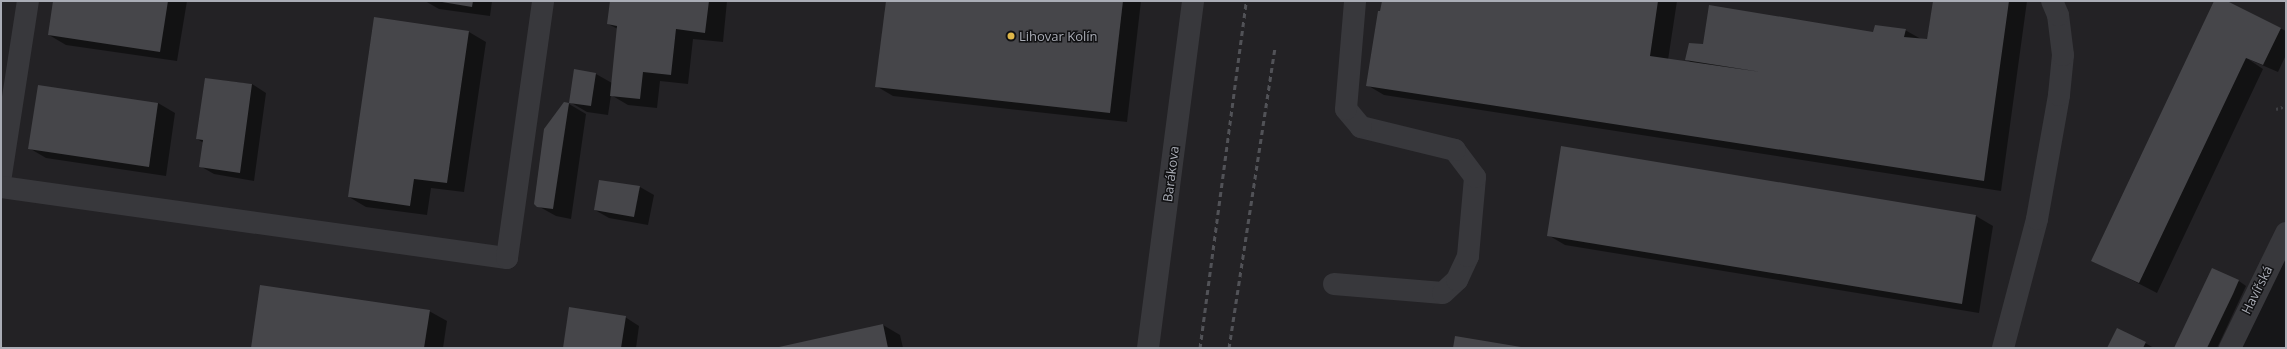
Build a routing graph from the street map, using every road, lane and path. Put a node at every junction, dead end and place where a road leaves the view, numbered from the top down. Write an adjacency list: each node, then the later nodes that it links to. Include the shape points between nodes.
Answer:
1 (28, 1): 8 (street)
2 (543, 1): 9 (street, via 507,258)
3 (1193, 1): 12 (street, Barákova)
4 (1355, 1): 11 (street, via 1346,109 1361,127 1455,150 1476,177 1468,256 1457,280 1443,293)
5 (2052, 1): 13 (street, via 2058,15 2063,55 2059,95 2037,219)
6 (2286, 106): 7 (path)
7 (2276, 109)
8 (1, 175)
9 (1, 187)
10 (2286, 233): 14 (street, Havířská)
11 (1334, 284)
12 (1148, 348)
13 (2003, 348)
14 (2230, 348)

